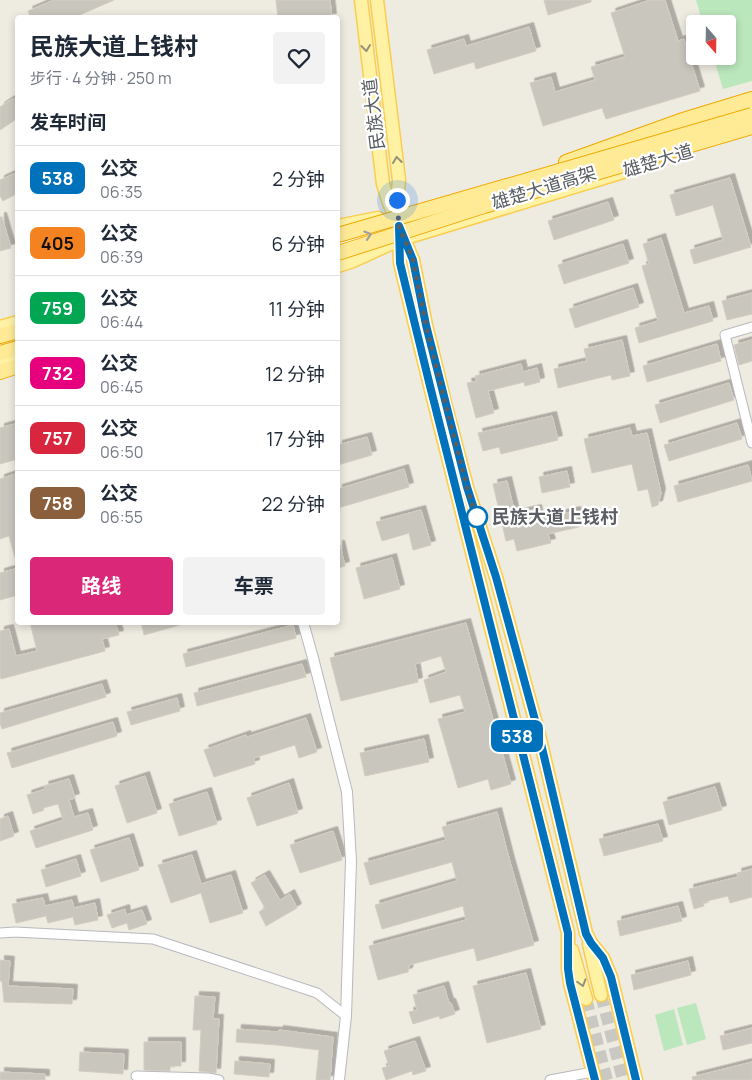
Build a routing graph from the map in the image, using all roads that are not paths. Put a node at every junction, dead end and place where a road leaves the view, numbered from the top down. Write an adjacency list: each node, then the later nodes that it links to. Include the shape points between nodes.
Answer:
1 (361, 0): 11 (main road, 民族大道, one-way to 11, via 383,184)
2 (377, 0): 11 (main road, 民族大道, one-way to 2, via 397,200 399,180)
3 (752, 98): 9 (highway)
4 (752, 108): 9 (main road, 雄楚大道)
5 (752, 115): 13 (highway, 雄楚大道高架, bridge)
6 (752, 127): 16 (highway, 雄楚大道高架, bridge)
7 (752, 133): 14 (main road, 雄楚大道)
8 (680, 142): 10 (lane)
9 (566, 162): 11 (main road, 雄楚大道)
10 (455, 209)
11 (400, 219): 12 (main road, 雄楚大道); 14 (main road, 民族大道); 15 (lane, one-way to 11)
12 (340, 226)
13 (340, 234)
14 (402, 239): 17 (main road, 雄楚大道); 32 (main road, 民族大道, via 400,263); 33 (main road, 民族大道, via 413,260 467,487 496,577 538,731)
15 (340, 244)
16 (340, 251)
17 (340, 265)
18 (15, 323): 19 (main road)
19 (0, 327)
20 (752, 327): 29 (street, via 725,336)
21 (15, 332): 22 (highway)
22 (0, 336)
23 (15, 349): 24 (highway)
24 (0, 353)
25 (15, 358): 26 (main road)
26 (0, 362)
27 (15, 367): 28 (highway)
28 (0, 372)
29 (752, 443)
30 (304, 625): 36 (street, via 347,792 351,862)
31 (0, 933): 36 (street, via 153,939 317,993)
32 (568, 933): 35 (main road, one-way to 35); 38 (main road, 民族大道, via 570,983)
33 (586, 934): 34 (main road); 42 (main road, 民族大道, via 603,958 611,977)
34 (601, 995)
35 (586, 999)
36 (346, 1016): 40 (street)
37 (136, 1076): 39 (street)
38 (594, 1076): 41 (street)
39 (219, 1080)
40 (339, 1080)
41 (550, 1080)
42 (636, 1080)

